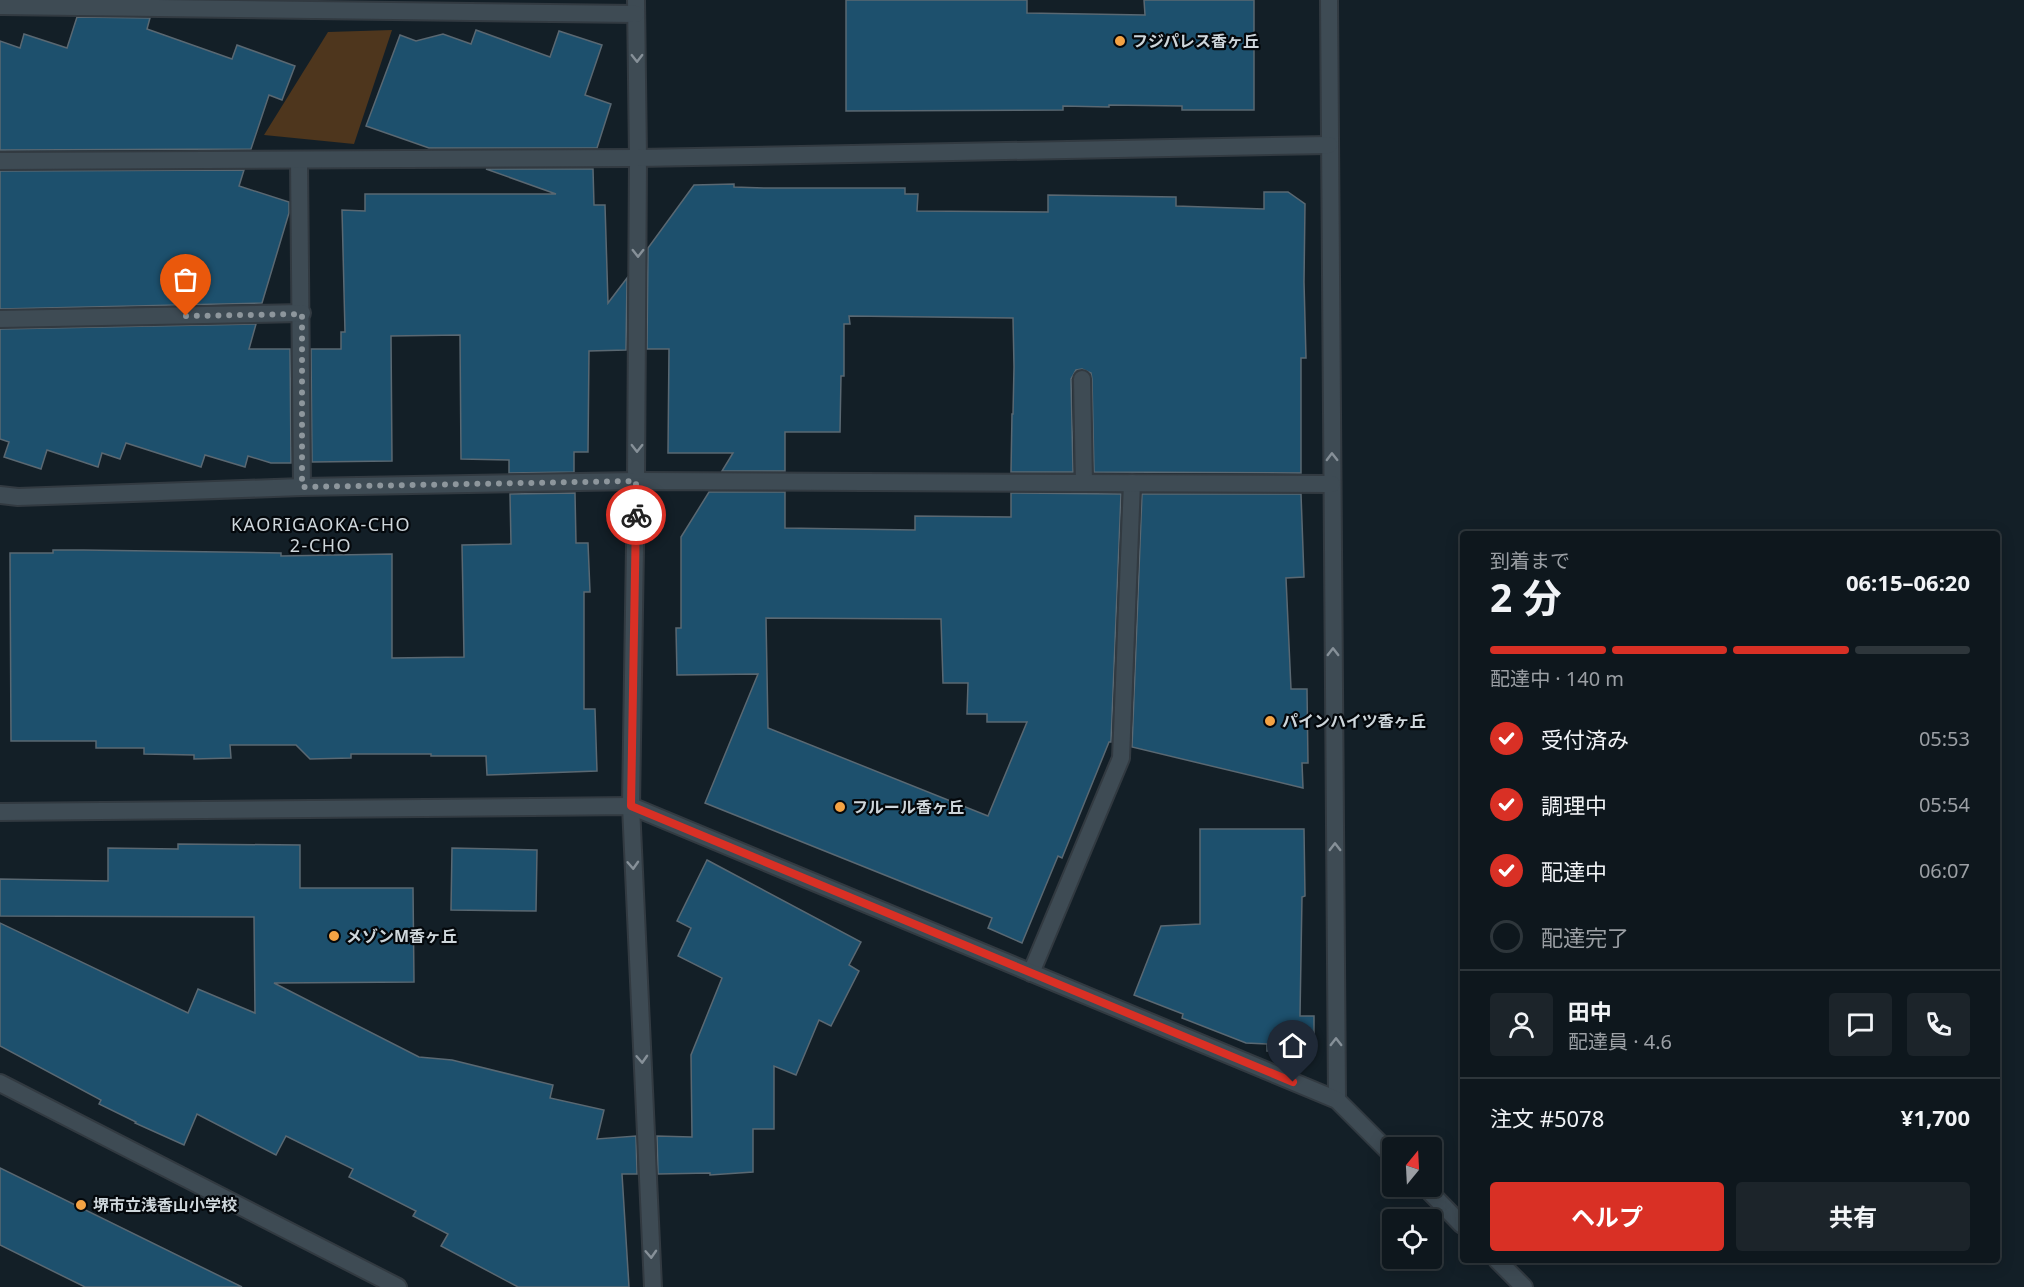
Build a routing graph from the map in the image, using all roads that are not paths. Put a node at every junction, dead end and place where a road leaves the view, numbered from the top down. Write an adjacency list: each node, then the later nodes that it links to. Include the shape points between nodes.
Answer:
1 (1329, 0): 4 (street)
2 (0, 6): 3 (street)
3 (636, 7): 5 (street, one-way to 5)
4 (1329, 145): 5 (street); 14 (street, one-way to 4)
5 (638, 158): 6 (street); 11 (street, one-way to 11)
6 (299, 160): 7 (street); 8 (street)
7 (0, 161)
8 (302, 314): 9 (street); 15 (street)
9 (0, 319)
10 (1082, 379): 12 (street)
11 (636, 481): 12 (street); 15 (street); 17 (street)
12 (1084, 483): 13 (street)
13 (1132, 483): 14 (street); 19 (street, via 1121,758)
14 (1332, 484): 21 (street, one-way to 14)
15 (302, 487): 16 (street)
16 (0, 495)
17 (631, 806): 18 (street); 19 (street); 27 (street, one-way to 27)
18 (0, 812)
19 (1031, 974): 21 (street)
20 (0, 1083): 26 (street)
21 (1337, 1100): 22 (street)
22 (1382, 1145)
23 (1435, 1197): 24 (street)
24 (1460, 1223)
25 (1500, 1263): 28 (street)
26 (398, 1287)
27 (653, 1287)
28 (1524, 1287)

